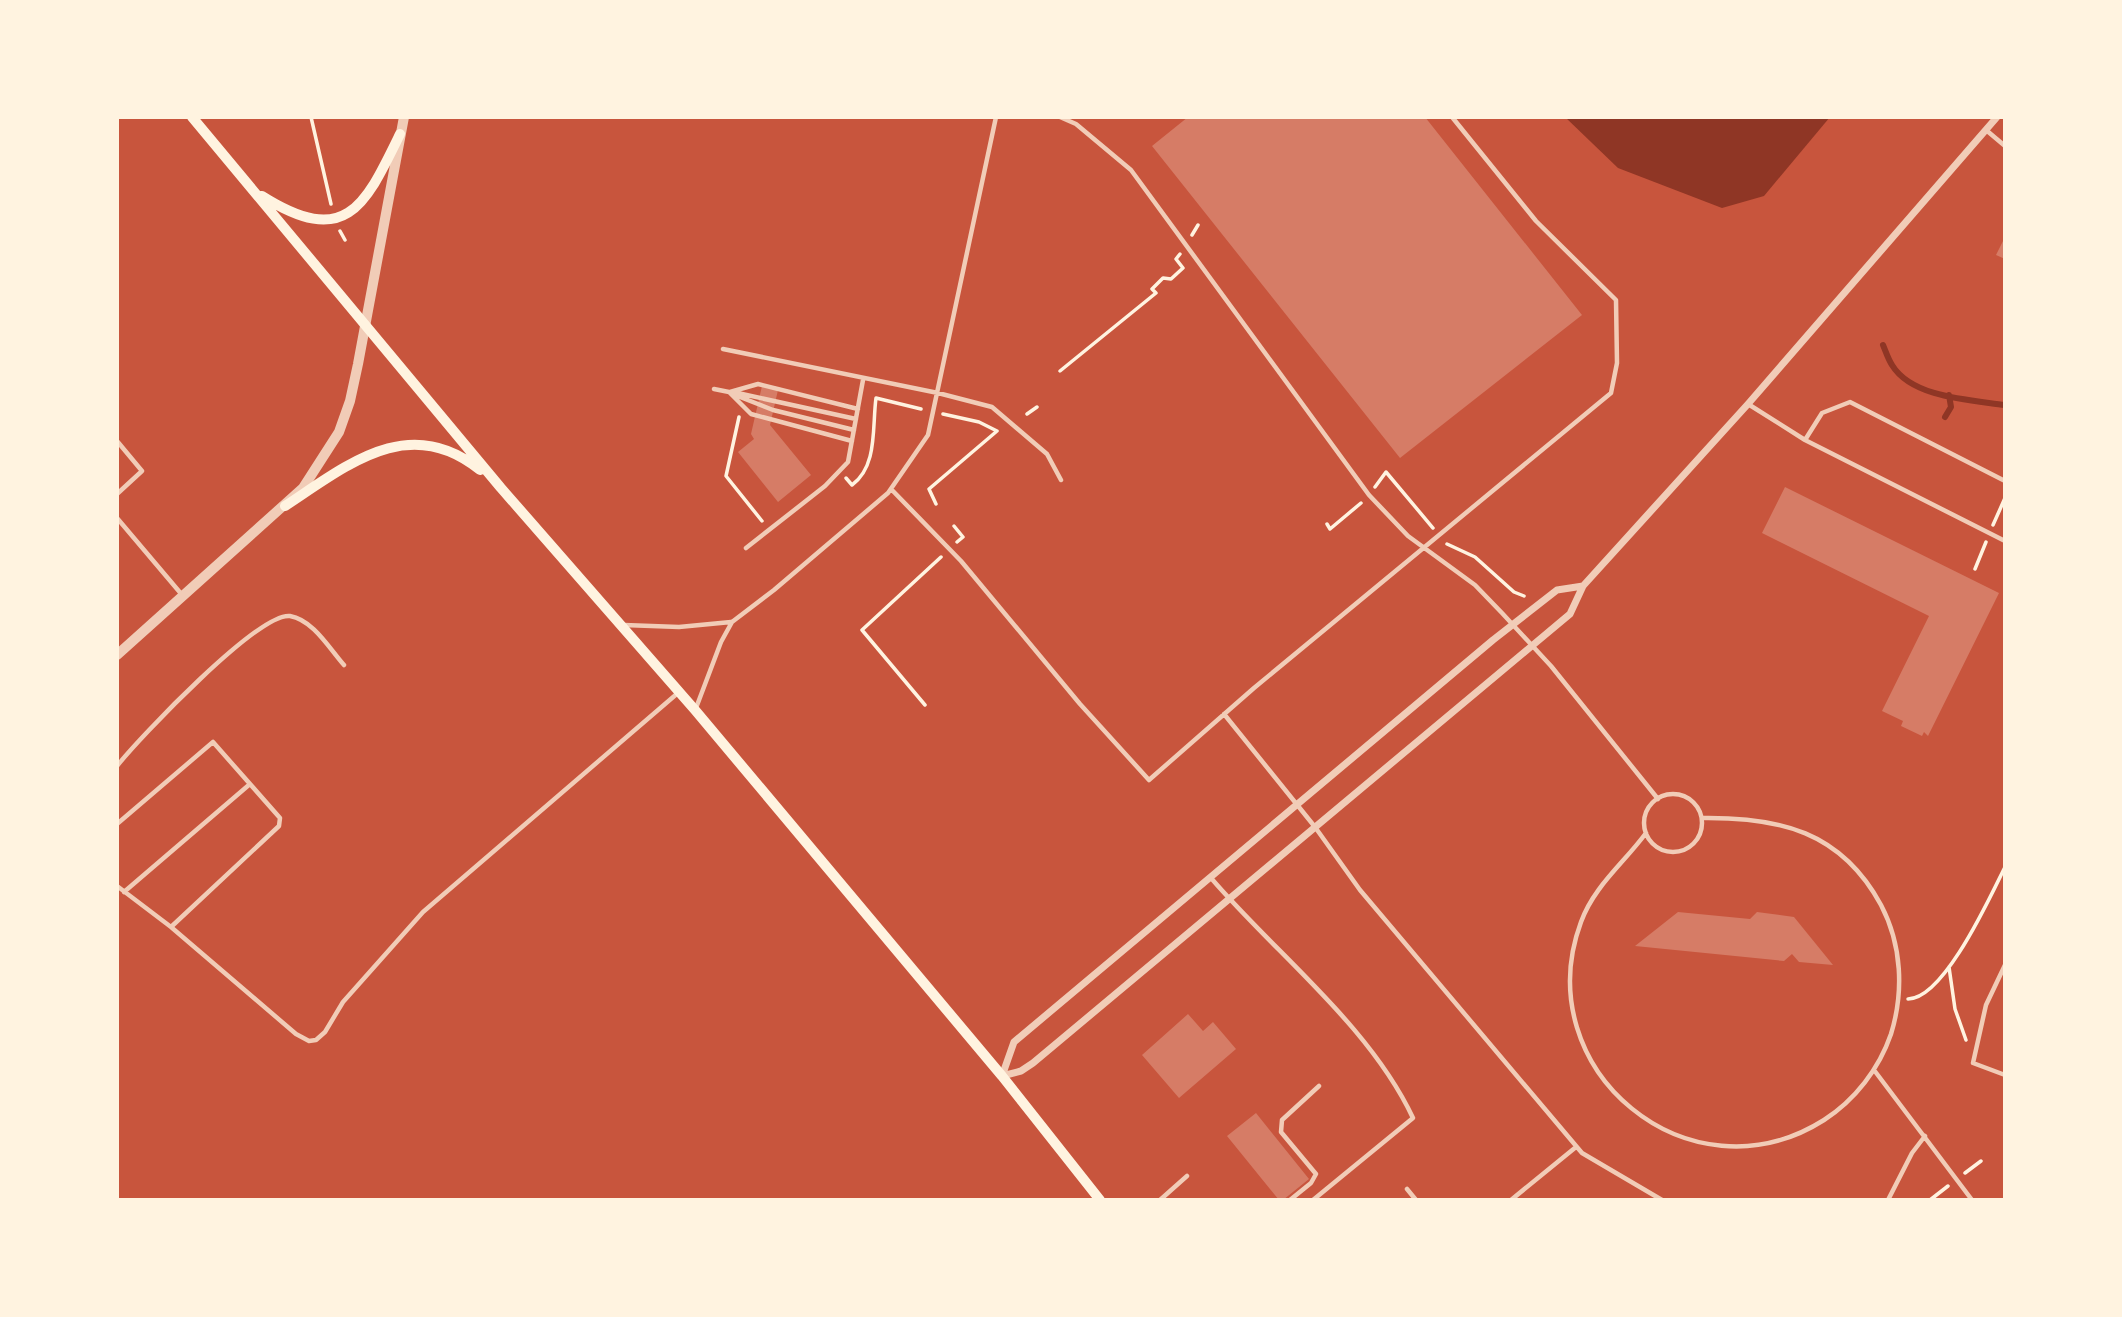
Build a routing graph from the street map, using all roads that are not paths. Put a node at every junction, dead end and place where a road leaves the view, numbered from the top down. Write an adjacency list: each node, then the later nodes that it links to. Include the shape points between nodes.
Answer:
1 (192, 117): 10 (main road)
2 (404, 117): 8 (street)
3 (996, 117): 16 (lane)
4 (1060, 117): 33 (lane, via 1076,124 1131,170 1368,495)
5 (1452, 117): 33 (lane, via 1536,221 1616,300 1617,363 1611,393)
6 (1997, 117): 7 (street)
7 (1986, 130): 9 (lane); 17 (street)
8 (400, 134): 10 (main road, via 360,206 336,218 314,220 283,210); 11 (street)
9 (2005, 146)
10 (254, 191): 11 (main road)
11 (365, 324): 26 (main road); 29 (street, via 339,432 323,461)
12 (723, 349): 13 (lane)
13 (863, 380): 16 (lane); 18 (lane)
14 (714, 389): 15 (lane)
15 (729, 392): 18 (lane, via 758,384); 19 (lane); 20 (lane, via 762,407); 23 (lane, via 751,414)
16 (938, 393): 24 (lane, via 992,407 1047,454); 27 (lane, via 928,435)
17 (1748, 404): 21 (lane); 34 (street)
18 (858, 409): 19 (lane)
19 (856, 419): 20 (lane)
20 (854, 430): 23 (lane)
21 (1805, 440): 25 (lane, via 1822,414 1850,402); 31 (lane)
22 (117, 441): 28 (lane, via 142,471)
23 (852, 441): 32 (lane, via 848,462)
24 (1061, 481)
25 (2005, 481)
26 (501, 488): 29 (main road, via 469,461 447,451 405,445 362,456); 37 (main road)
27 (891, 489): 36 (lane); 44 (lane, via 950,549 1149,780)
28 (117, 494)
29 (285, 506): 35 (street)
30 (117, 518): 35 (lane)
31 (2005, 541)
32 (746, 548)
33 (1424, 548): 38 (lane, via 1475,585); 44 (lane)
34 (1583, 586): 38 (street, via 1557,590); 39 (street, via 1570,614)
35 (183, 597): 40 (street)
36 (732, 622): 37 (lane, via 679,627); 43 (lane)
37 (622, 624): 42 (main road)
38 (1513, 626): 39 (lane); 48 (street)
39 (1533, 646): 47 (lane); 51 (street)
40 (117, 655)
41 (344, 665): 45 (lane, via 304,620 287,616 267,622 177,701)
42 (680, 692): 43 (main road); 57 (lane, via 423,912 343,1002 316,1040 296,1034)
43 (695, 710): 61 (main road)
44 (1224, 714): 48 (lane)
45 (117, 766)
46 (250, 784): 50 (lane, via 213,742); 55 (lane); 57 (lane, via 280,818 279,825)
47 (1658, 799): 49 (lane, via 1676,794 1685,797); 52 (lane, via 1646,813)
48 (1298, 805): 51 (lane); 53 (street)
49 (1702, 818): 52 (lane, via 1693,844 1676,852 1657,848); 59 (lane, via 1748,817 1803,832 1848,862 1881,906 1898,960 1898,998 1887,1045)
50 (117, 824)
51 (1315, 827): 56 (street); 64 (lane, via 1360,890)
52 (1646, 833): 59 (lane, via 1593,898 1573,949 1570,977 1578,1034 1590,1060 1625,1105 1648,1122 1696,1142 1756,1145 1811,1128 1835,1113)
53 (1211, 878): 56 (lane); 61 (street, via 1014,1042)
54 (117, 886): 55 (lane)
55 (124, 892): 57 (lane)
56 (1230, 900): 61 (street, via 1033,1063); 70 (lane, via 1398,1085 1413,1118)
57 (172, 927)
58 (2005, 965): 60 (lane, via 1986,1005 1973,1063)
59 (1874, 1070): 63 (lane)
60 (2005, 1075)
61 (1002, 1076): 67 (main road)
62 (1319, 1086): 69 (lane, via 1282,1120 1281,1132 1316,1174)
63 (1925, 1136): 74 (lane); 75 (lane)
64 (1576, 1147): 72 (lane); 73 (lane)
65 (1187, 1176): 68 (lane)
66 (1406, 1189): 71 (lane)
67 (1101, 1200)
68 (1160, 1200)
69 (1290, 1200)
70 (1313, 1200)
71 (1416, 1200)
72 (1511, 1200)
73 (1662, 1200)
74 (1888, 1200)
75 (1972, 1200)

